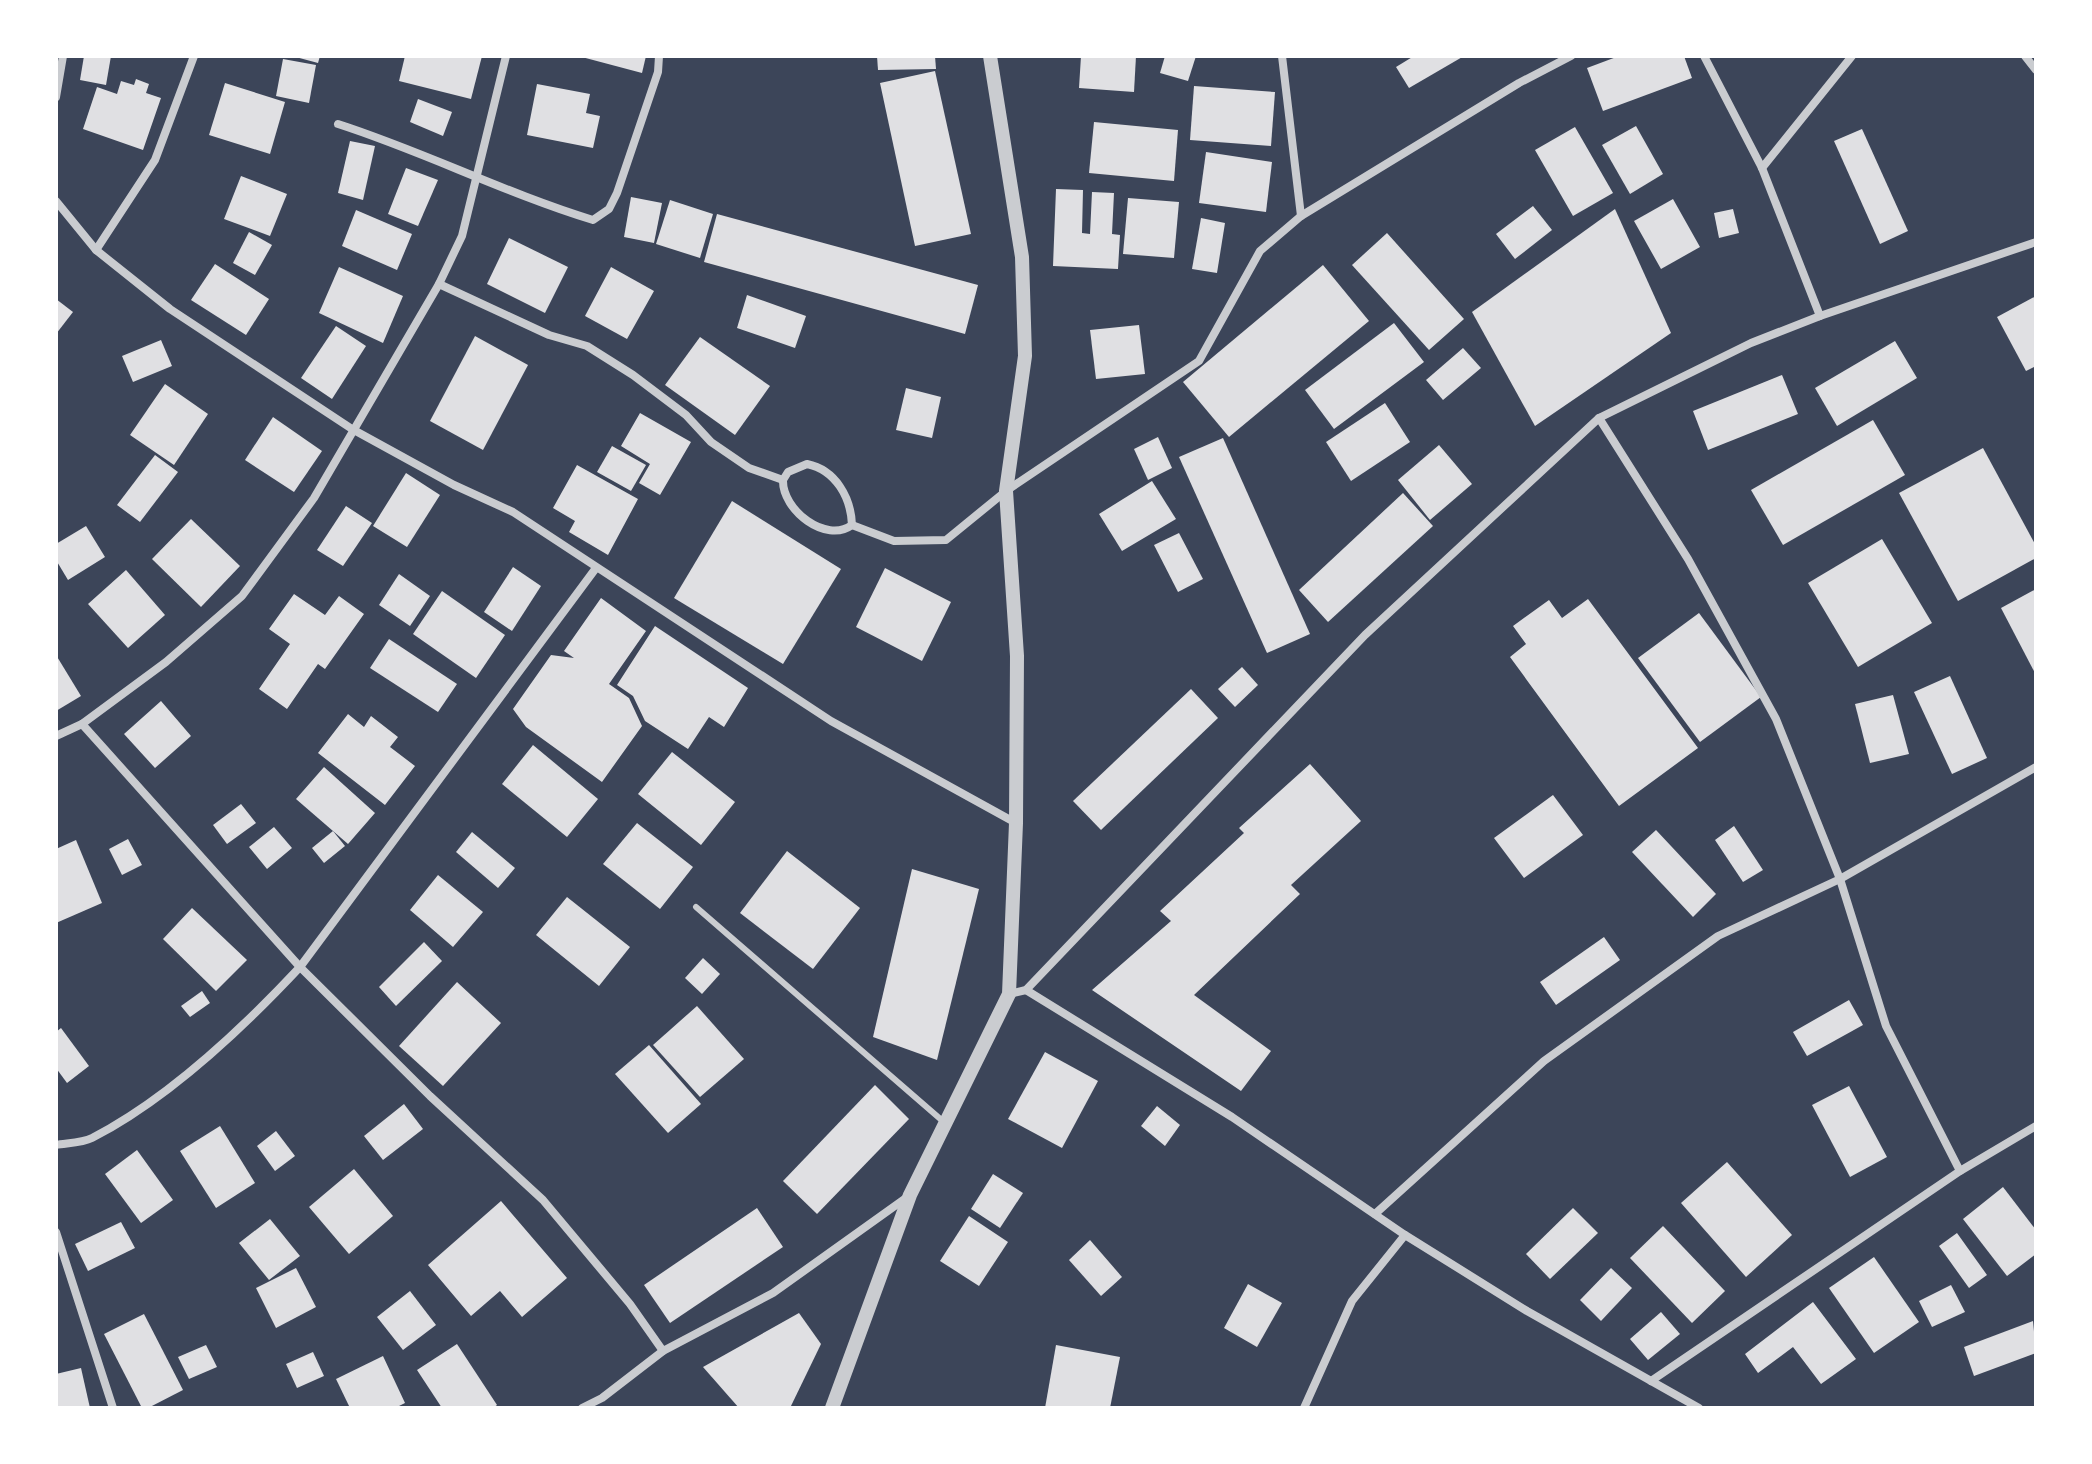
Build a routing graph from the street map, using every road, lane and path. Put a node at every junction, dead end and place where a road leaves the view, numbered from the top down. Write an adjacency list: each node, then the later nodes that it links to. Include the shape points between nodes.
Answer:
1 (63, 56): 12 (street)
2 (194, 56): 19 (street, via 155,160)
3 (506, 56): 15 (street)
4 (659, 56): 15 (street, via 658,72 609,209 593,220 524,199)
5 (990, 56): 25 (street, via 1022,271 1025,356)
6 (1282, 56): 17 (street)
7 (1571, 56): 17 (street)
8 (1704, 56): 14 (street)
9 (1852, 56): 14 (street)
10 (2025, 56): 11 (street)
11 (2036, 70)
12 (56, 97)
13 (338, 124): 15 (street)
14 (1762, 168): 21 (street)
15 (478, 177): 20 (street, via 462,236)
16 (56, 201): 19 (street)
17 (1301, 216): 25 (street, via 1260,251 1199,361)
18 (2036, 242): 21 (street)
19 (96, 250): 23 (street, via 170,309)
20 (439, 284): 23 (street); 24 (street, via 549,335 587,346 686,415 711,442 749,468)
21 (1820, 316): 22 (street, via 1751,343)
22 (1599, 418): 32 (street, via 1688,559 1776,719); 35 (street, via 1365,635)
23 (352, 429): 27 (street, via 513,512); 28 (street, via 314,498 242,596 166,662)
24 (783, 480): 26 (street, via 787,500 804,519 833,532); 26 (street, via 797,467 819,467 849,502)
25 (1006, 491): 26 (street, via 946,540 894,541); 31 (street, via 1017,656)
26 (852, 525)
27 (596, 568): 31 (street, via 831,721); 34 (street)
28 (82, 724): 29 (street); 34 (street)
29 (56, 736)
30 (2036, 767): 32 (street)
31 (1016, 823): 36 (street)
32 (1840, 879): 40 (street, via 1886,1026); 42 (street, via 1718,936 1606,1016 1544,1061)
33 (696, 907): 37 (lane)
34 (300, 967): 39 (street, via 253,1018 161,1092 90,1139); 45 (street, via 543,1200)
35 (1026, 990): 36 (street); 42 (street, via 1232,1117)
36 (1009, 994): 37 (street)
37 (945, 1123): 41 (street)
38 (2036, 1126): 40 (street)
39 (56, 1145)
40 (1960, 1171): 46 (street)
41 (910, 1195): 45 (street, via 773,1293); 49 (street)
42 (1375, 1214): 44 (street)
43 (56, 1232): 47 (street)
44 (1405, 1235): 46 (street); 50 (street, via 1352,1301)
45 (663, 1351): 48 (street)
46 (1651, 1381): 51 (street)
47 (113, 1408)
48 (582, 1408)
49 (832, 1408)
50 (1304, 1408)
51 (1699, 1408)

